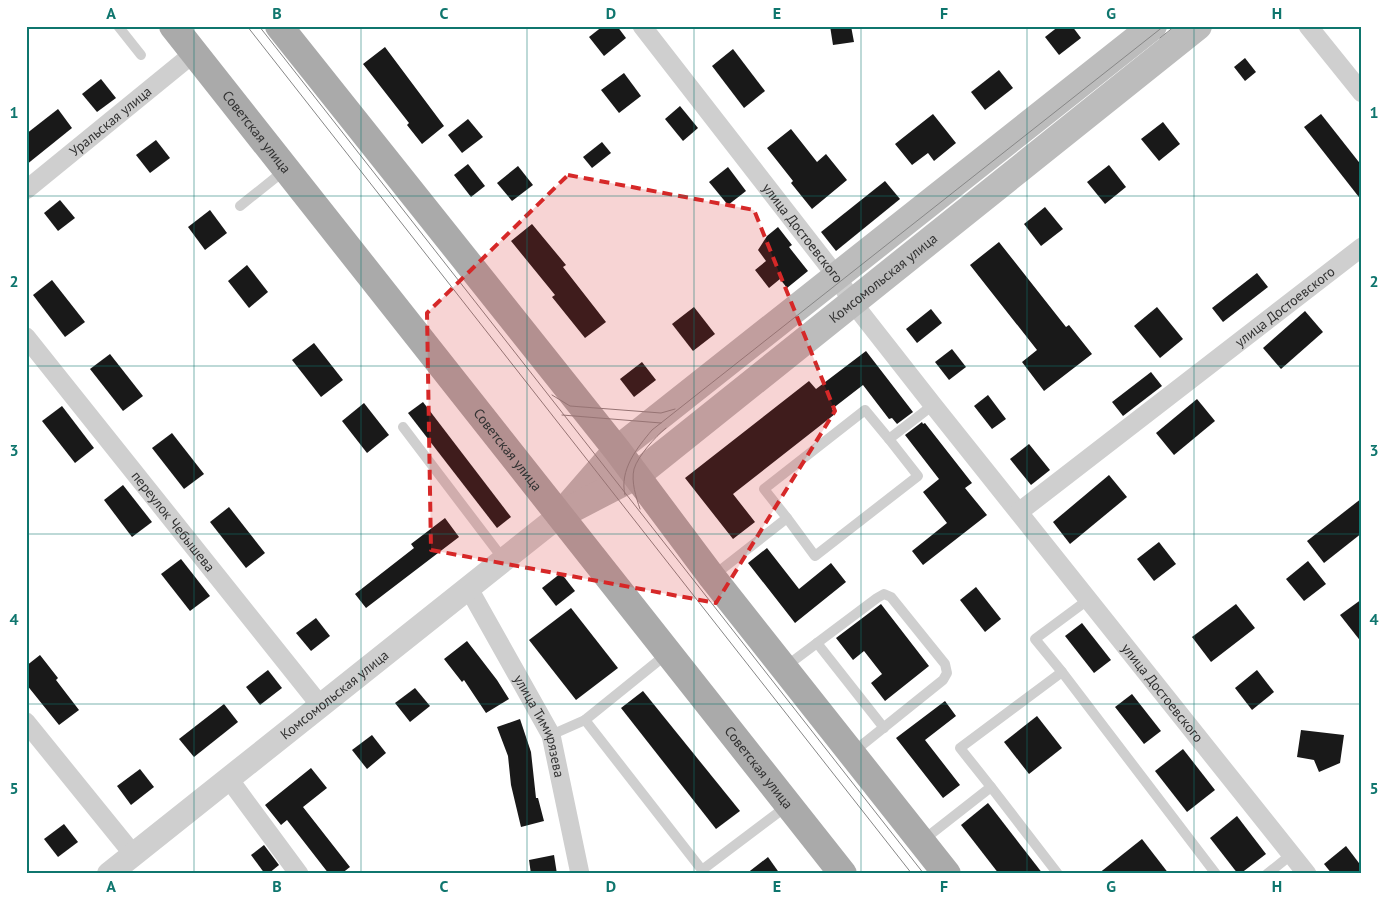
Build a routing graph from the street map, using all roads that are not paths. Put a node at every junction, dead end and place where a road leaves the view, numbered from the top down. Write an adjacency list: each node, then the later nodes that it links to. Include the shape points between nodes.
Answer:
1 (118, 26): 8 (lane)
2 (279, 26): 20 (main road)
3 (642, 26): 14 (street, улица Достоевского)
4 (1154, 26): 14 (main road, Комсомольская улица)
5 (1198, 26): 15 (main road, Комсомольская улица)
6 (1308, 26): 9 (street)
7 (185, 39): 10 (main road, Советская улица); 11 (street, Уральская улица)
8 (141, 55)
9 (1362, 93)
10 (286, 170): 12 (lane); 23 (main road, Советская улица)
11 (26, 190)
12 (240, 206)
13 (1362, 247): 22 (street, улица Достоевского)
14 (837, 277): 15 (street, улица Достоевского); 20 (main road, Комсомольская улица)
15 (853, 303): 17 (street, улица Достоевского); 21 (main road, Комсомольская улица)
16 (26, 337): 33 (street, переулок Чебышева)
17 (933, 405): 19 (lane); 22 (street, улица Достоевского)
18 (404, 427): 25 (lane)
19 (889, 439): 24 (lane, via 865,410 764,489); 24 (lane, via 918,476 815,556)
20 (617, 450): 21 (main road); 23 (main road, Комсомольская улица)
21 (637, 475): 23 (main road, Комсомольская улица); 26 (main road)
22 (1019, 512): 28 (street, улица Достоевского)
23 (560, 515): 25 (street, Комсомольская улица); 30 (main road, Советская улица)
24 (787, 518): 26 (lane)
25 (504, 560): 27 (street, Комсомольская улица)
26 (712, 577): 31 (main road)
27 (469, 589): 33 (street, Комсомольская улица); 37 (street, улица Тимирязева)
28 (1089, 599): 32 (lane, via 1035,639); 44 (street, улица Достоевского)
29 (817, 643): 31 (lane); 36 (lane); 36 (lane, via 884,594 891,597 945,664 947,673 943,680)
30 (668, 652): 34 (lane); 41 (main road, Советская улица)
31 (784, 668): 38 (main road)
32 (1062, 672): 40 (lane, via 960,748); 46 (lane)
33 (320, 705): 39 (street, Комсомольская улица)
34 (585, 720): 37 (lane); 45 (lane)
35 (26, 722): 43 (street)
36 (884, 728): 38 (lane)
37 (551, 735): 49 (street, улица Тимирязева)
38 (852, 754): 42 (main road)
39 (229, 779): 43 (street, Комсомольская улица); 48 (street)
40 (991, 787): 42 (lane); 52 (lane)
41 (788, 805): 45 (lane); 50 (main road, Советская улица)
42 (921, 841): 51 (main road)
43 (133, 854): 47 (street, Комсомольская улица)
44 (1292, 854): 53 (lane); 54 (street, улица Достоевского)
45 (703, 872)
46 (1214, 873)
47 (108, 874)
48 (299, 874)
49 (580, 874)
50 (843, 874)
51 (947, 874)
52 (1058, 874)
53 (1267, 874)
54 (1307, 874)

